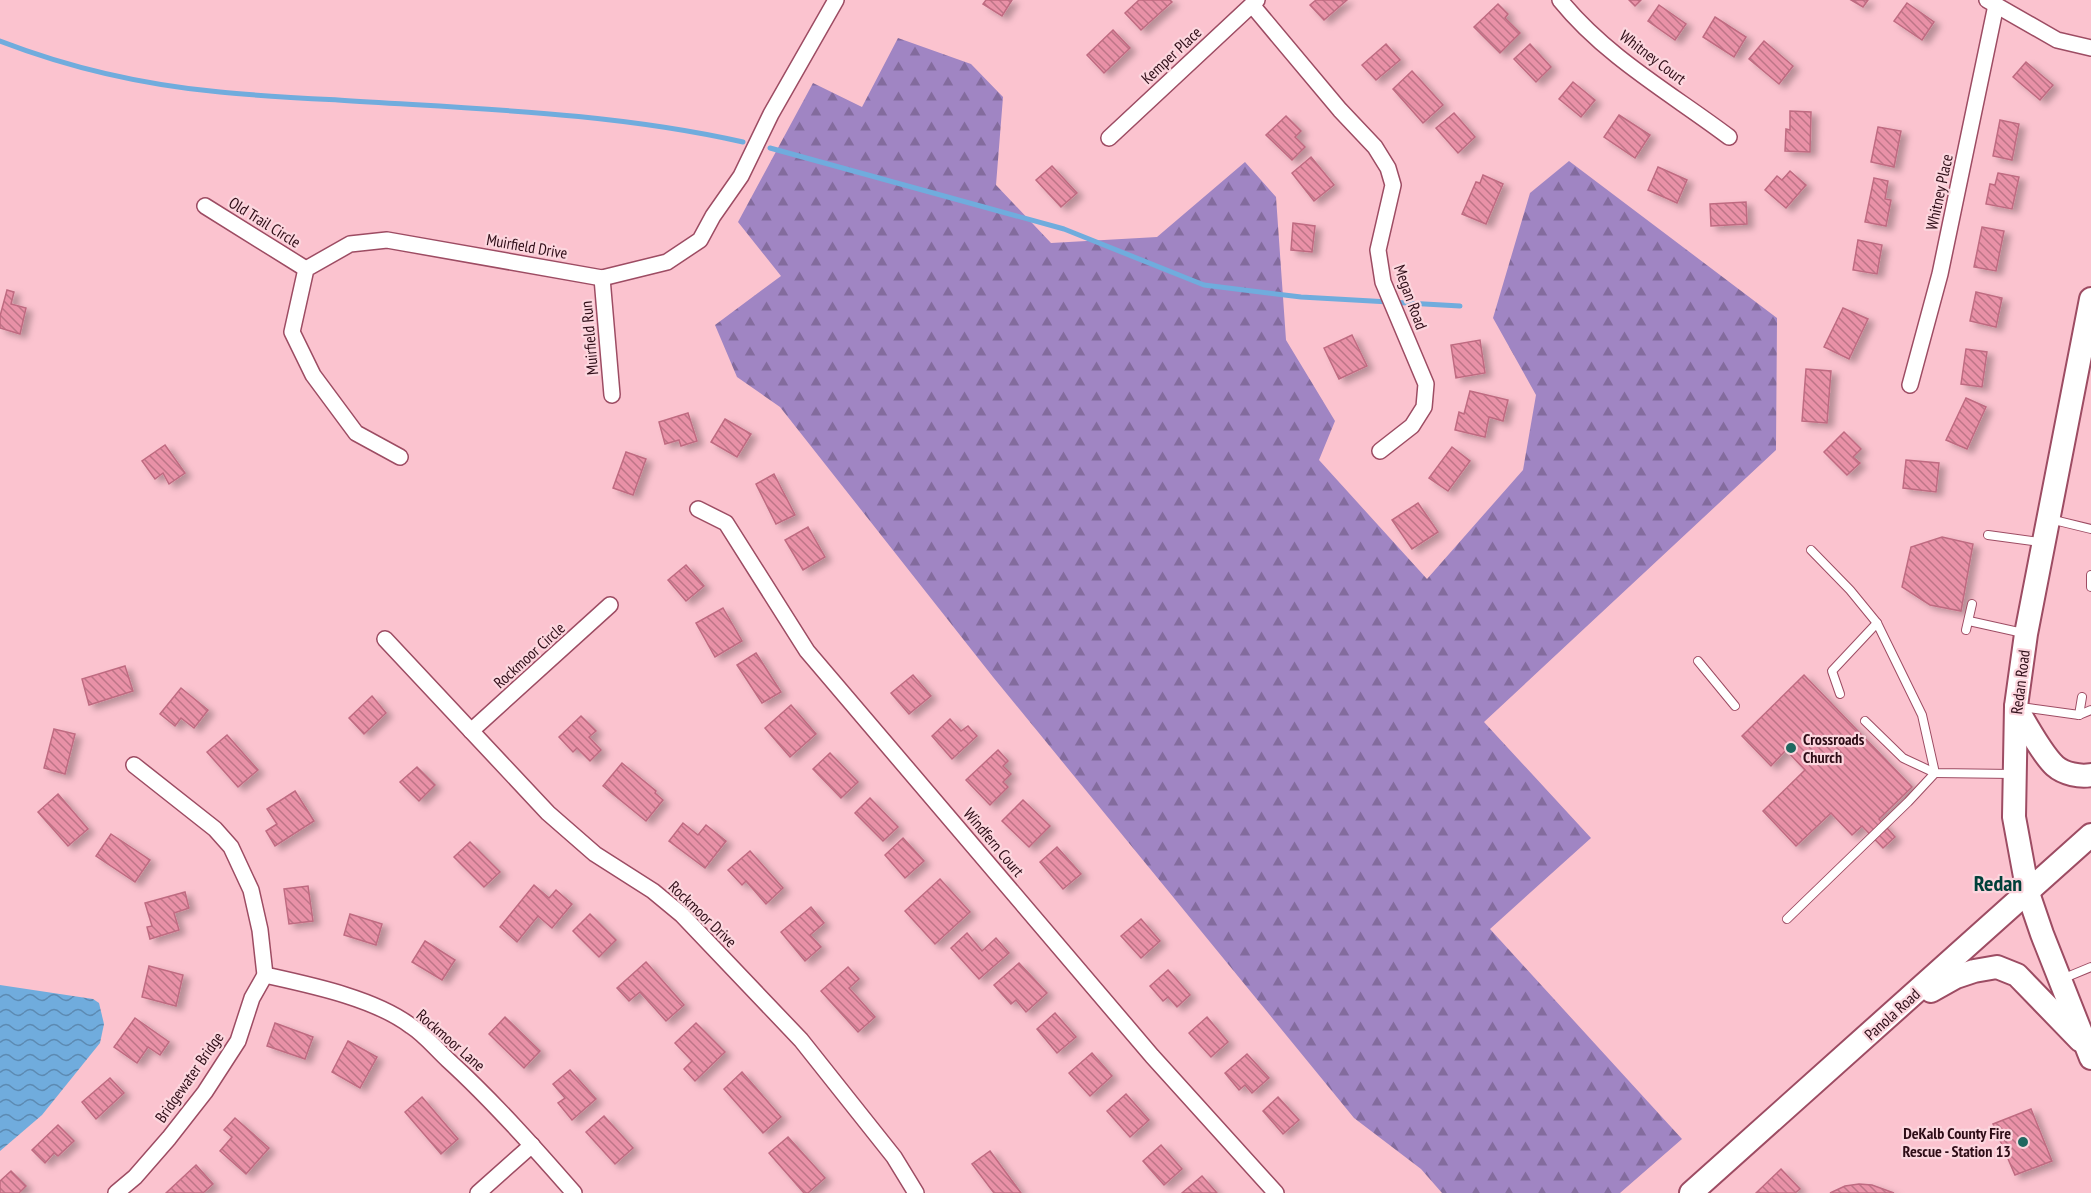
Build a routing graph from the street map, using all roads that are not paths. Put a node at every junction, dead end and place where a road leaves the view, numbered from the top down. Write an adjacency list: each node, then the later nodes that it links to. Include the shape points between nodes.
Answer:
1 (836, 0): 10 (street, Muirfield Drive, via 771,114 741,177 700,240 667,262)
2 (1560, 0): 6 (street, Whitney Court, via 1627,63)
3 (1254, 2): 7 (street, Kemper Place); 14 (street, Megan Road, via 1340,110 1375,147 1393,185 1378,250 1383,282 1426,384 1424,408 1412,426)
4 (1992, 3): 5 (street, via 2057,40); 12 (street, Whitney Place, via 1940,274)
5 (2091, 48)
6 (1729, 137)
7 (1108, 138)
8 (205, 206): 9 (street, Old Trail Circle)
9 (306, 268): 10 (street, Muirfield Drive, via 350,244 387,240); 15 (street, via 292,332 313,375 356,433)
10 (603, 278): 13 (street, Muirfield Run)
11 (2091, 299): 17 (main road, Redan Road)
12 (1910, 385)
13 (612, 395)
14 (1380, 451)
15 (400, 458)
16 (698, 509): 57 (street, Windfern Court, via 726,522 807,651 1152,1056)
17 (2048, 519): 18 (lane); 20 (main road, Redan Road)
18 (2091, 529)
19 (1988, 535): 20 (lane)
20 (2044, 542): 29 (main road, Redan Road)
21 (1811, 550): 27 (lane)
22 (2091, 575): 23 (lane)
23 (2091, 587)
24 (1972, 604): 26 (lane)
25 (610, 605): 39 (street, Rockmoor Circle)
26 (1969, 621): 28 (lane); 29 (lane)
27 (1877, 623): 32 (lane, via 1832,671); 41 (lane, via 1922,716)
28 (1966, 630)
29 (2026, 634): 35 (main road, Redan Road)
30 (386, 639): 39 (street, Rockmoor Drive)
31 (1698, 661): 34 (lane)
32 (1840, 694)
33 (2082, 697): 37 (lane)
34 (1735, 706)
35 (2016, 706): 37 (lane); 42 (main road, Redan Road); 43 (main road, via 2032,736 2056,767 2081,777)
36 (2091, 710): 37 (lane)
37 (2079, 715)
38 (1864, 721): 41 (lane, via 1903,758)
39 (471, 731): 56 (street, Rockmoor Drive, via 556,820 595,854 653,891 682,915 801,1040 894,1157)
40 (134, 765): 48 (street, via 215,829 231,848 251,890)
41 (1935, 772): 42 (lane); 46 (lane)
42 (2014, 774): 45 (main road, Redan Road, via 2013,817)
43 (2091, 775)
44 (2091, 835): 45 (main road, Panola Road)
45 (2028, 893): 49 (main road, Redan Road); 50 (main road, Panola Road)
46 (1787, 919)
47 (2091, 967): 49 (lane)
48 (265, 975): 52 (street, Rockmoor Lane, via 375,1006 411,1025); 53 (street, Bridgewater Bridge, via 252,998 238,1041 205,1092 135,1177)
49 (2060, 980): 51 (main road, Redan Road)
50 (1893, 1013): 51 (main road, via 1956,977 1997,968 2017,975); 58 (main road, Panola Road)
51 (2089, 1053)
52 (532, 1144): 54 (street); 55 (street, Rockmoor Lane)
53 (116, 1193)
54 (478, 1193)
55 (574, 1193)
56 (916, 1193)
57 (1276, 1193)
58 (1691, 1193)

